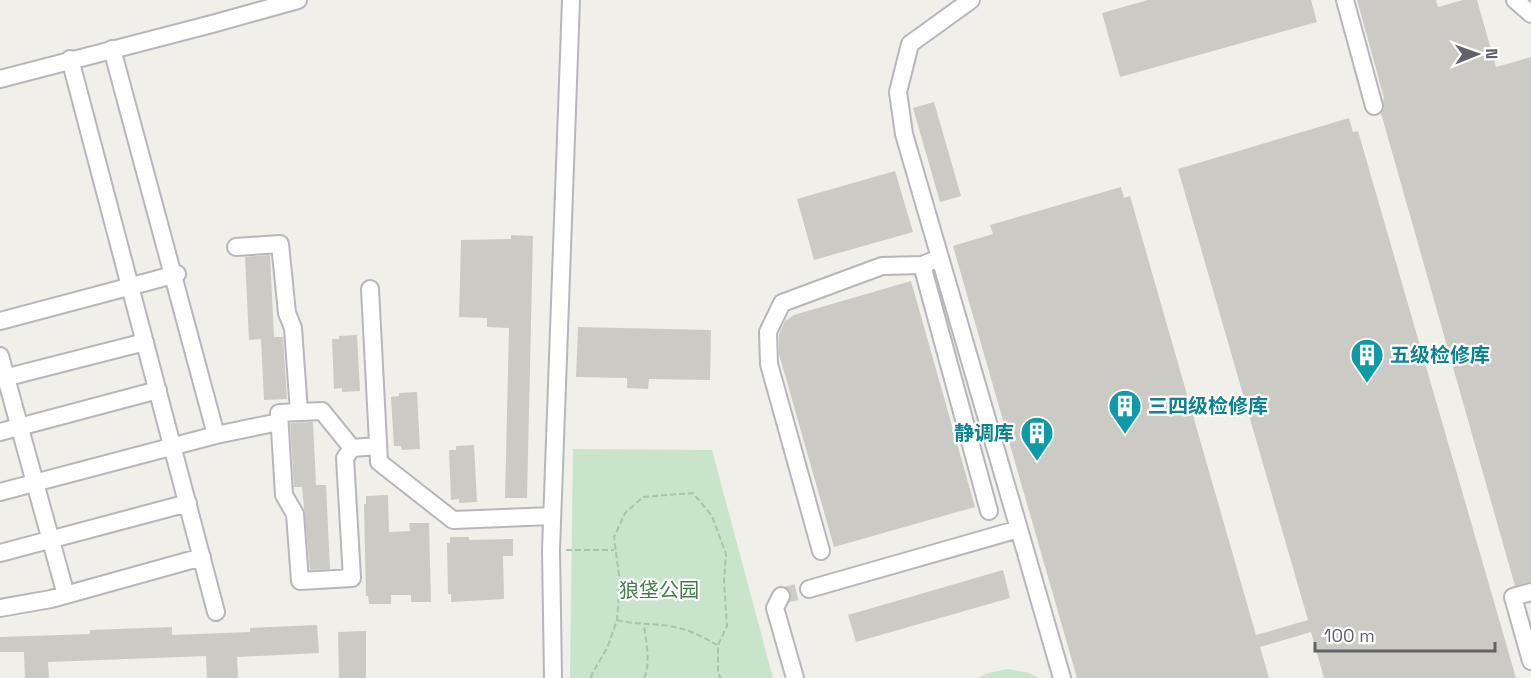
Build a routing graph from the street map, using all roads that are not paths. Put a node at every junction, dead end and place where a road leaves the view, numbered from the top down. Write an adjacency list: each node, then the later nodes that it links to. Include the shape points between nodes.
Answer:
1 (298, 0): 7 (street)
2 (571, 0): 34 (street)
3 (971, 0): 12 (street, via 910,45 898,92 904,134)
4 (1345, 0): 10 (street)
5 (1515, 0): 6 (street)
6 (1531, 14)
7 (112, 49): 8 (street); 14 (street)
8 (70, 59): 9 (street); 15 (street)
9 (0, 78)
10 (1374, 106)
11 (236, 247): 22 (street, via 280,244 287,312 293,328)
12 (940, 258): 13 (street); 35 (street)
13 (922, 265): 33 (street); 37 (street, via 882,266 782,303 768,332 769,364)
14 (175, 275): 15 (street); 26 (street)
15 (131, 286): 17 (street); 18 (street)
16 (370, 289): 27 (street)
17 (0, 321)
18 (145, 342): 20 (street); 21 (street)
19 (0, 356): 20 (street)
20 (3, 378): 24 (street)
21 (158, 390): 24 (street); 28 (street)
22 (299, 412): 23 (street, via 279,413); 29 (street, via 322,411)
23 (279, 422): 26 (street); 29 (street, via 284,495 295,514 300,581 352,578 345,458)
24 (20, 427): 25 (street); 30 (street)
25 (0, 432)
26 (216, 435): 28 (street)
27 (378, 446): 29 (street); 34 (street, via 379,462 453,520)
28 (173, 447): 30 (street); 32 (street)
29 (352, 448)
30 (35, 482): 31 (street); 36 (street)
31 (0, 492)
32 (188, 503): 36 (street); 39 (street)
33 (989, 511)
34 (552, 516): 47 (street)
35 (1019, 529): 40 (street); 49 (street)
36 (51, 539): 38 (street); 42 (street)
37 (822, 551)
38 (0, 553)
39 (202, 557): 42 (street); 45 (street)
40 (809, 589)
41 (1531, 592): 46 (street, via 1513,597)
42 (66, 595): 44 (street)
43 (781, 596): 48 (street, via 775,608)
44 (0, 608)
45 (216, 612)
46 (1531, 661)
47 (553, 678)
48 (795, 678)
49 (1062, 678)

